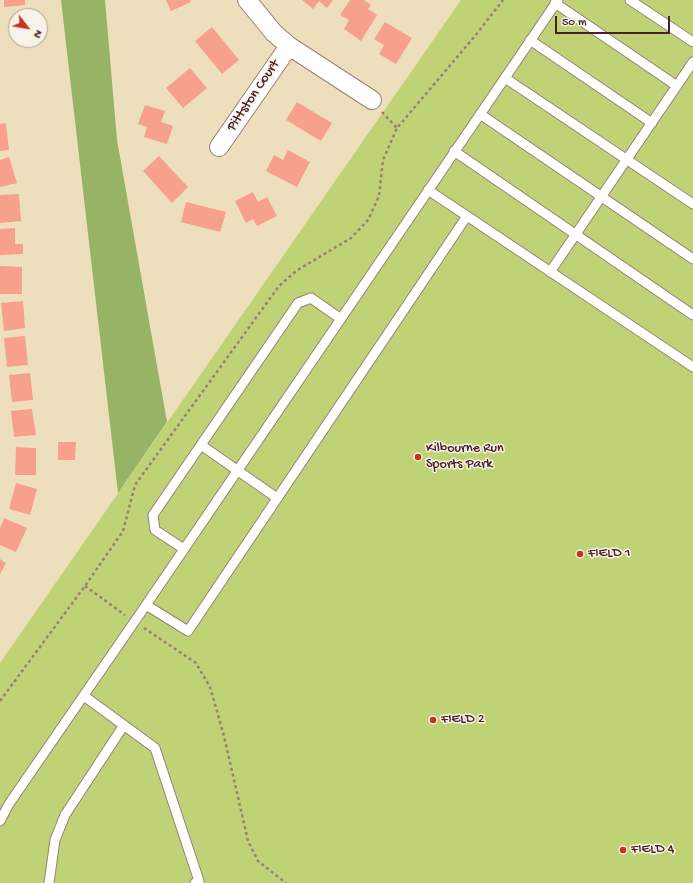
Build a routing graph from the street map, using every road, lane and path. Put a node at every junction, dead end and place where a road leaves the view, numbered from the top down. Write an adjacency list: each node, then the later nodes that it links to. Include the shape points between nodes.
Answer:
1 (247, 0): 7 (street, via 274,33)
2 (503, 0): 14 (path, via 476,36)
3 (630, 0): 6 (lane)
4 (556, 2): 5 (lane); 10 (lane)
5 (530, 40): 9 (lane); 13 (lane)
6 (693, 42)
7 (289, 46): 11 (street); 15 (street, Pittston Court)
8 (693, 62): 10 (lane)
9 (505, 78): 12 (lane); 17 (lane)
10 (677, 86): 13 (lane)
11 (372, 100): 14 (path)
12 (480, 114): 16 (lane); 19 (lane)
13 (652, 123): 17 (lane)
14 (397, 128): 32 (path, via 383,160 379,196 368,220 351,238 296,272 279,286 135,485 122,531)
15 (219, 147)
16 (454, 151): 18 (lane); 22 (lane)
17 (627, 159): 19 (lane); 20 (lane)
18 (428, 190): 21 (lane); 26 (lane)
19 (602, 197): 22 (lane); 23 (lane)
20 (693, 204)
21 (467, 216): 24 (lane); 30 (lane)
22 (576, 234): 24 (lane); 25 (lane)
23 (693, 259)
24 (550, 272): 27 (lane)
25 (693, 315)
26 (341, 319): 28 (lane, via 310,298 298,303); 29 (lane)
27 (693, 367)
28 (201, 445): 29 (lane); 31 (lane, via 153,515 156,530)
29 (238, 470): 30 (lane); 31 (lane)
30 (277, 498): 33 (lane, via 188,631)
31 (184, 549): 33 (lane)
32 (85, 586): 34 (path); 36 (path)
33 (146, 605): 34 (lane)
34 (135, 621): 35 (lane); 41 (path, via 196,663 210,687 248,841 258,861)
35 (84, 696): 37 (lane); 38 (lane)
36 (0, 701)
37 (124, 725): 39 (lane, via 65,815 55,840); 40 (lane, via 155,748 199,881)
38 (0, 820)
39 (49, 883)
40 (195, 883)
41 (286, 883)

